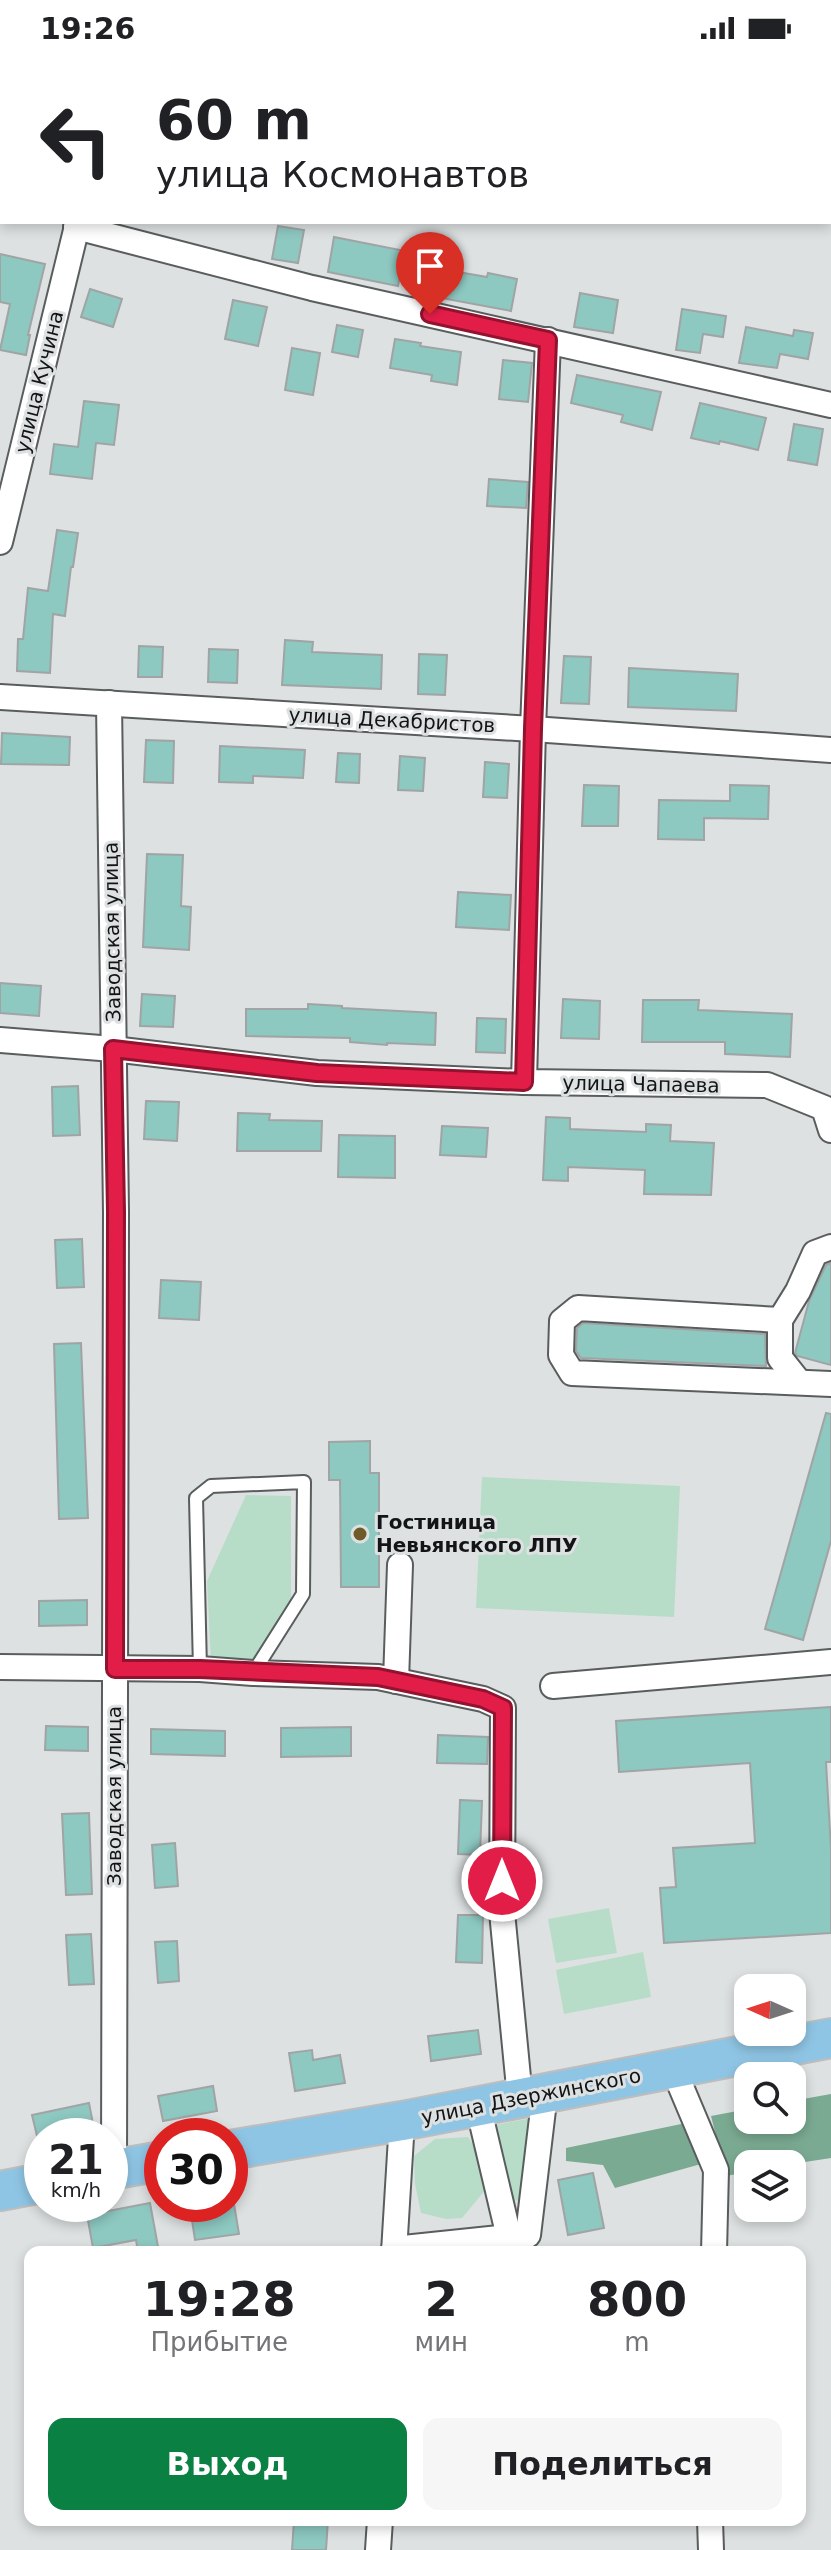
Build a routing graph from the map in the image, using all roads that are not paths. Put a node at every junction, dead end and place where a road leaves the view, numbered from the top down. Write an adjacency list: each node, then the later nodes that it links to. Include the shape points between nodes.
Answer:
1 (77, 225): 2 (street, via 312,288); 4 (street, улица Кучина)
2 (548, 340): 3 (street); 7 (street)
3 (831, 405)
4 (0, 542)
5 (0, 697): 6 (street, улица Декабристов)
6 (109, 703): 7 (street, улица Декабристов); 10 (street, Заводская улица)
7 (533, 729): 8 (street, улица Декабристов); 11 (street)
8 (831, 750)
9 (0, 1040): 10 (street, улица Чапаева)
10 (113, 1049): 11 (street, улица Чапаева, via 317,1073); 20 (street, Заводская улица)
11 (524, 1082): 12 (street, улица Чапаева, via 767,1085 824,1108)
12 (831, 1130)
13 (831, 1247): 14 (street, via 815,1253)
14 (780, 1320): 15 (street, via 780,1358); 15 (street, via 578,1308 562,1321 561,1355 572,1373)
15 (799, 1382): 16 (street)
16 (831, 1384)
17 (400, 1565): 23 (street)
18 (831, 1662): 24 (street)
19 (0, 1667): 20 (street)
20 (115, 1669): 21 (street); 29 (street, Заводская улица)
21 (200, 1669): 22 (street); 22 (lane, via 196,1498 211,1486 304,1482 303,1594)
22 (253, 1673): 23 (street)
23 (396, 1681): 27 (street, via 503,1708 502,1912)
24 (553, 1686)
25 (831, 2038): 26 (main road, улица Дзержинского)
26 (673, 2068): 27 (main road, улица Дзержинского); 37 (street, via 716,2170)
27 (533, 2095): 28 (main road, улица Дзержинского); 34 (street, via 528,2235)
28 (478, 2106): 30 (main road, улица Дзержинского); 34 (street)
29 (112, 2118)
30 (402, 2121): 31 (main road, улица Дзержинского); 35 (street)
31 (248, 2147)
32 (24, 2186): 33 (main road)
33 (0, 2191)
34 (509, 2237): 36 (street)
35 (394, 2246)
36 (435, 2246)
37 (714, 2246)
38 (380, 2526): 40 (street)
39 (710, 2526): 41 (street)
40 (378, 2550)
41 (711, 2550)

